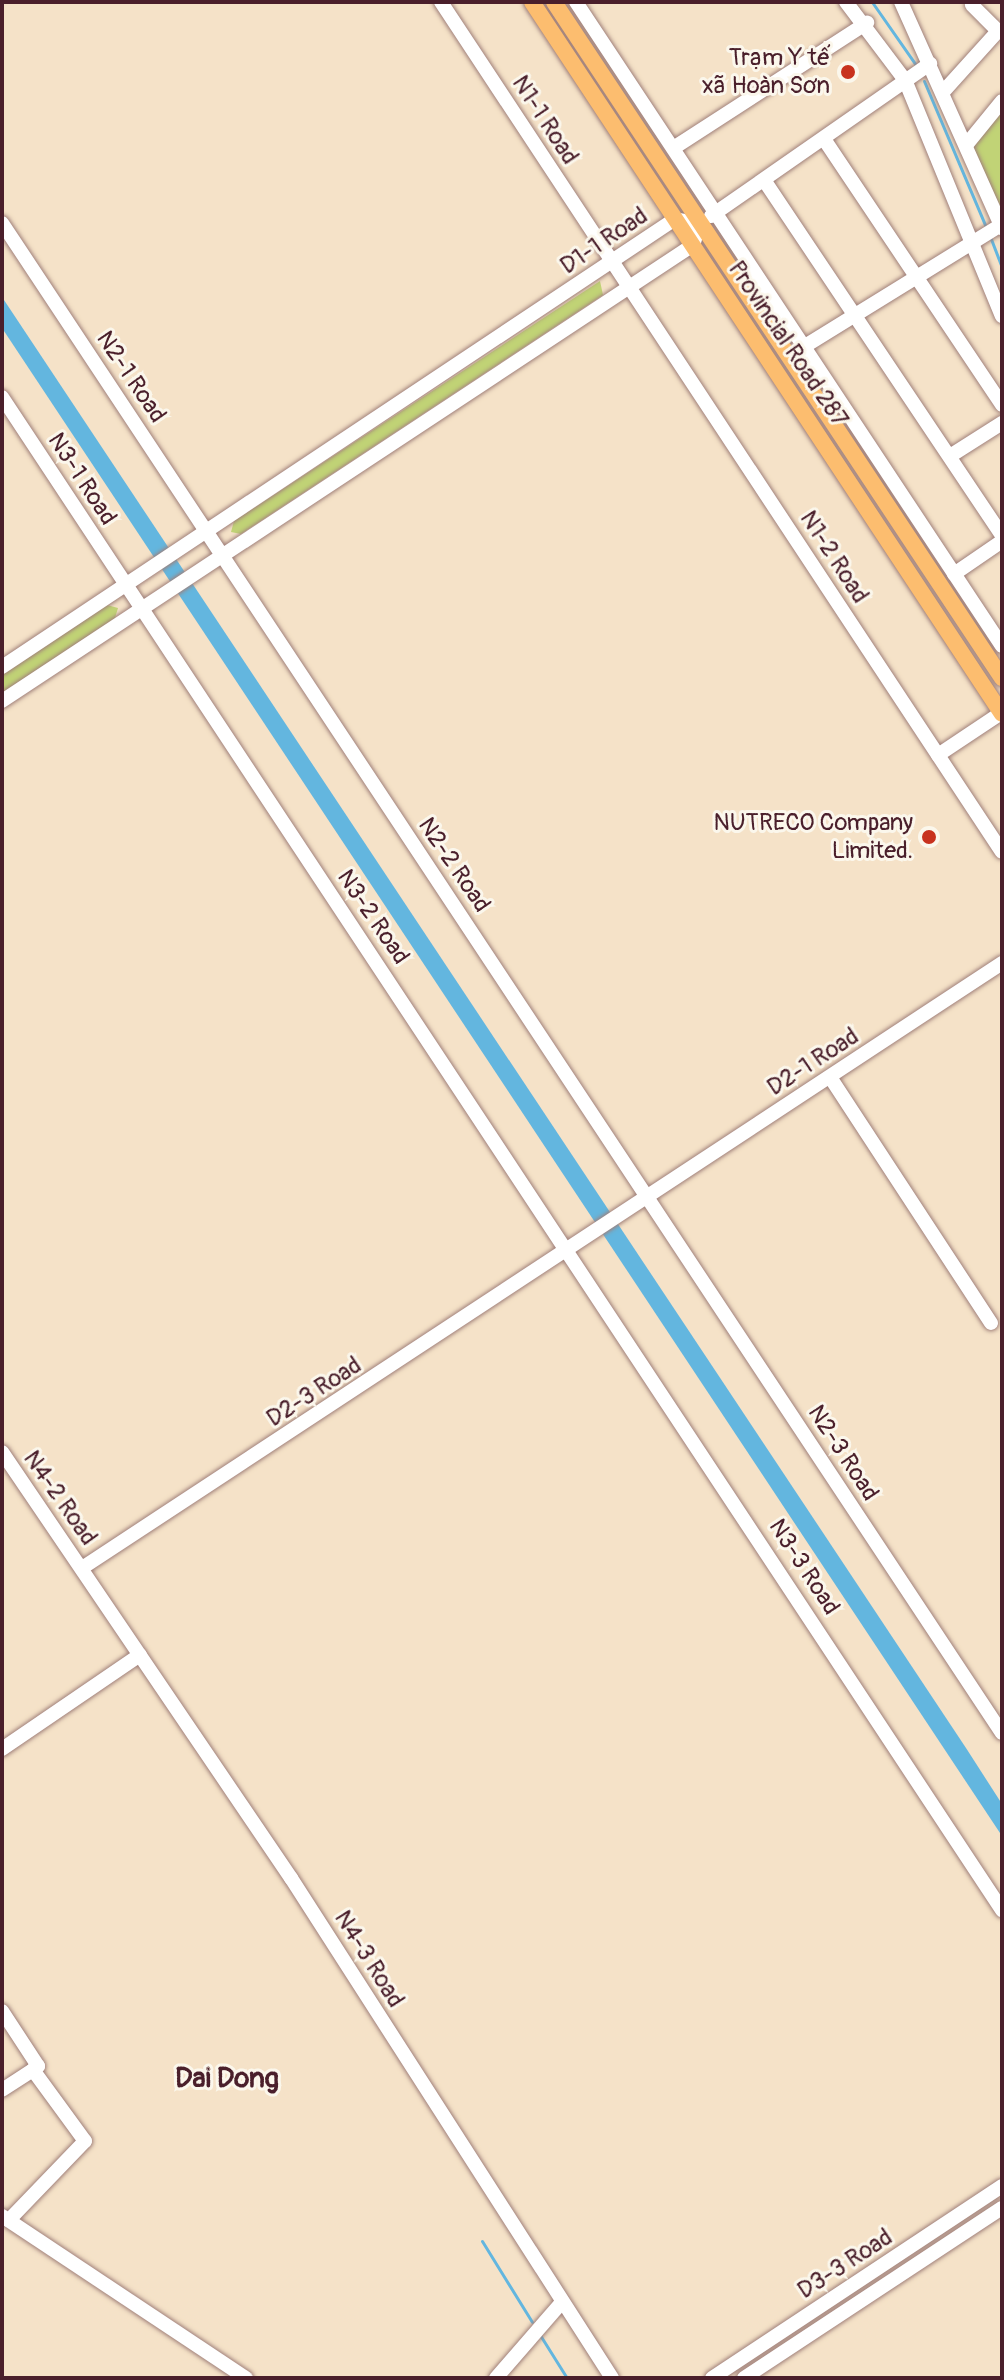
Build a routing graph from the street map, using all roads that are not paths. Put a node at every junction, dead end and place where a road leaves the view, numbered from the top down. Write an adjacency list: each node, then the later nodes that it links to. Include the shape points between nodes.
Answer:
1 (441, 2): 25 (street, N1-1 Road)
2 (532, 2): 19 (main road, Provincial Road 287)
3 (554, 2): 21 (main road, Provincial Road 287)
4 (576, 2): 16 (street)
5 (846, 2): 8 (street)
6 (901, 2): 10 (street)
7 (972, 5): 9 (street)
8 (867, 23): 11 (street); 16 (street)
9 (1000, 33): 12 (street)
10 (930, 64): 11 (street); 12 (street)
11 (905, 80): 14 (street); 23 (street)
12 (943, 92): 15 (street)
13 (1002, 101): 15 (street)
14 (824, 139): 17 (street); 26 (street)
15 (967, 144): 22 (street)
16 (675, 147): 18 (street)
17 (764, 180): 18 (street); 28 (street)
18 (718, 211): 21 (street); 30 (street)
19 (675, 219): 21 (street, D1-1 Road); 24 (main road, Provincial Road 287); 25 (street, D1-1 Road)
20 (2, 223): 35 (street, N2-1 Road)
21 (700, 224): 24 (street); 43 (main road, Provincial Road 287)
22 (1001, 227): 23 (street)
23 (972, 241): 26 (street); 29 (street)
24 (693, 245): 27 (street); 45 (main road, Provincial Road 287)
25 (612, 262): 27 (street, N1-1 Road); 35 (street, D1-1 Road)
26 (916, 277): 28 (street); 32 (street)
27 (628, 287): 37 (street); 46 (street, N1-2 Road)
28 (855, 315): 30 (street); 34 (street)
29 (1002, 316)
30 (805, 346): 38 (street)
31 (2, 397): 39 (street, N3-1 Road)
32 (1002, 405)
33 (1002, 423): 34 (street)
34 (950, 456): 36 (street)
35 (207, 530): 37 (street, N2-1 Road); 39 (street, D1-1 Road)
36 (1002, 538): 38 (street)
37 (223, 556): 40 (street); 50 (street, N2-2 Road)
38 (954, 574): 41 (street)
39 (124, 586): 40 (street, N3-1 Road); 42 (street, D1-1 Road)
40 (140, 610): 44 (street); 51 (street, N3-2 Road)
41 (1002, 646)
42 (2, 667)
43 (1002, 678)
44 (2, 701)
45 (1002, 713): 46 (street)
46 (938, 755): 47 (street, N1-2 Road)
47 (1002, 852)
48 (1002, 963): 49 (street, D2-1 Road)
49 (830, 1077): 50 (street, D2-1 Road); 52 (street)
50 (648, 1198): 51 (street, D2-1 Road); 56 (street, N2-3 Road)
51 (567, 1251): 54 (street, D2-3 Road); 58 (street, N3-3 Road)
52 (991, 1323)
53 (2, 1452): 54 (street, N4-2 Road)
54 (82, 1568): 55 (street, N4-3 Road)
55 (140, 1655): 57 (street); 65 (street, N4-3 Road)
56 (1002, 1733)
57 (2, 1749)
58 (1002, 1910)
59 (2, 2011): 60 (street, via 38,2066)
60 (33, 2070): 61 (street); 64 (street, via 85,2141)
61 (2, 2090)
62 (1002, 2186): 69 (street, D3-3 Road)
63 (1002, 2208): 70 (street, D3-3 Road)
64 (6, 2218): 66 (street)
65 (562, 2302): 67 (street); 68 (street, N4-3 Road)
66 (246, 2378)
67 (496, 2378)
68 (612, 2378)
69 (712, 2378)
70 (744, 2378)

